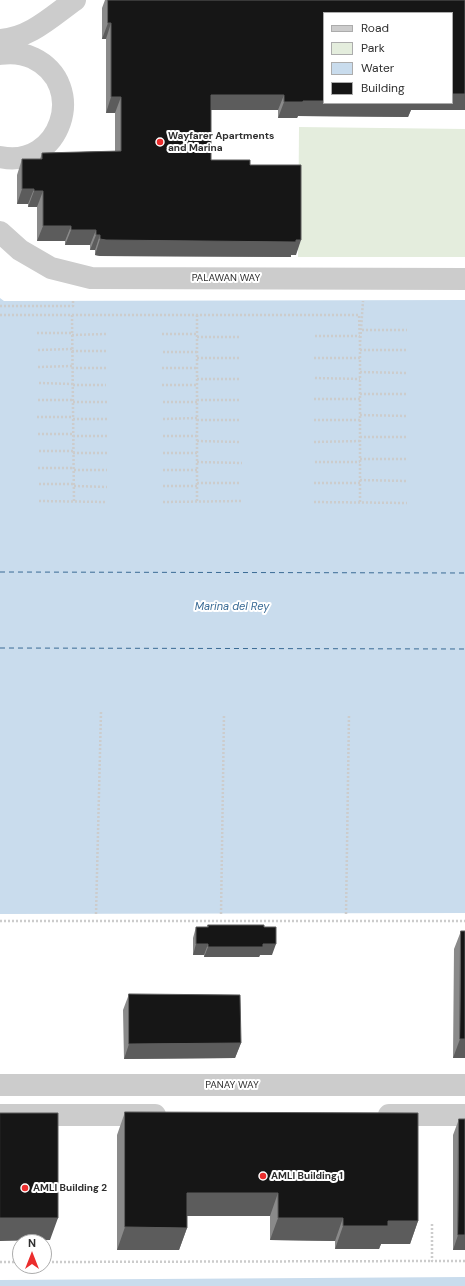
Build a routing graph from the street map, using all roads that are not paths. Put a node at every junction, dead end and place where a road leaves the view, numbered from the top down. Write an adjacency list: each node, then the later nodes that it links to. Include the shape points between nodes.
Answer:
1 (75, 0): 2 (street, via 28,34 10,40)
2 (2, 49): 3 (street, via 41,62 54,74 61,89 64,106 61,122 53,137 41,149 26,156)
3 (0, 157)
4 (0, 232): 5 (street, PALAWAN WAY, via 20,250 51,268 91,278)
5 (465, 279)
6 (0, 1085): 7 (street, PANAY WAY)
7 (465, 1085)
8 (0, 1115): 9 (street)
9 (179, 1115)
10 (369, 1115): 11 (street)
11 (465, 1115)

